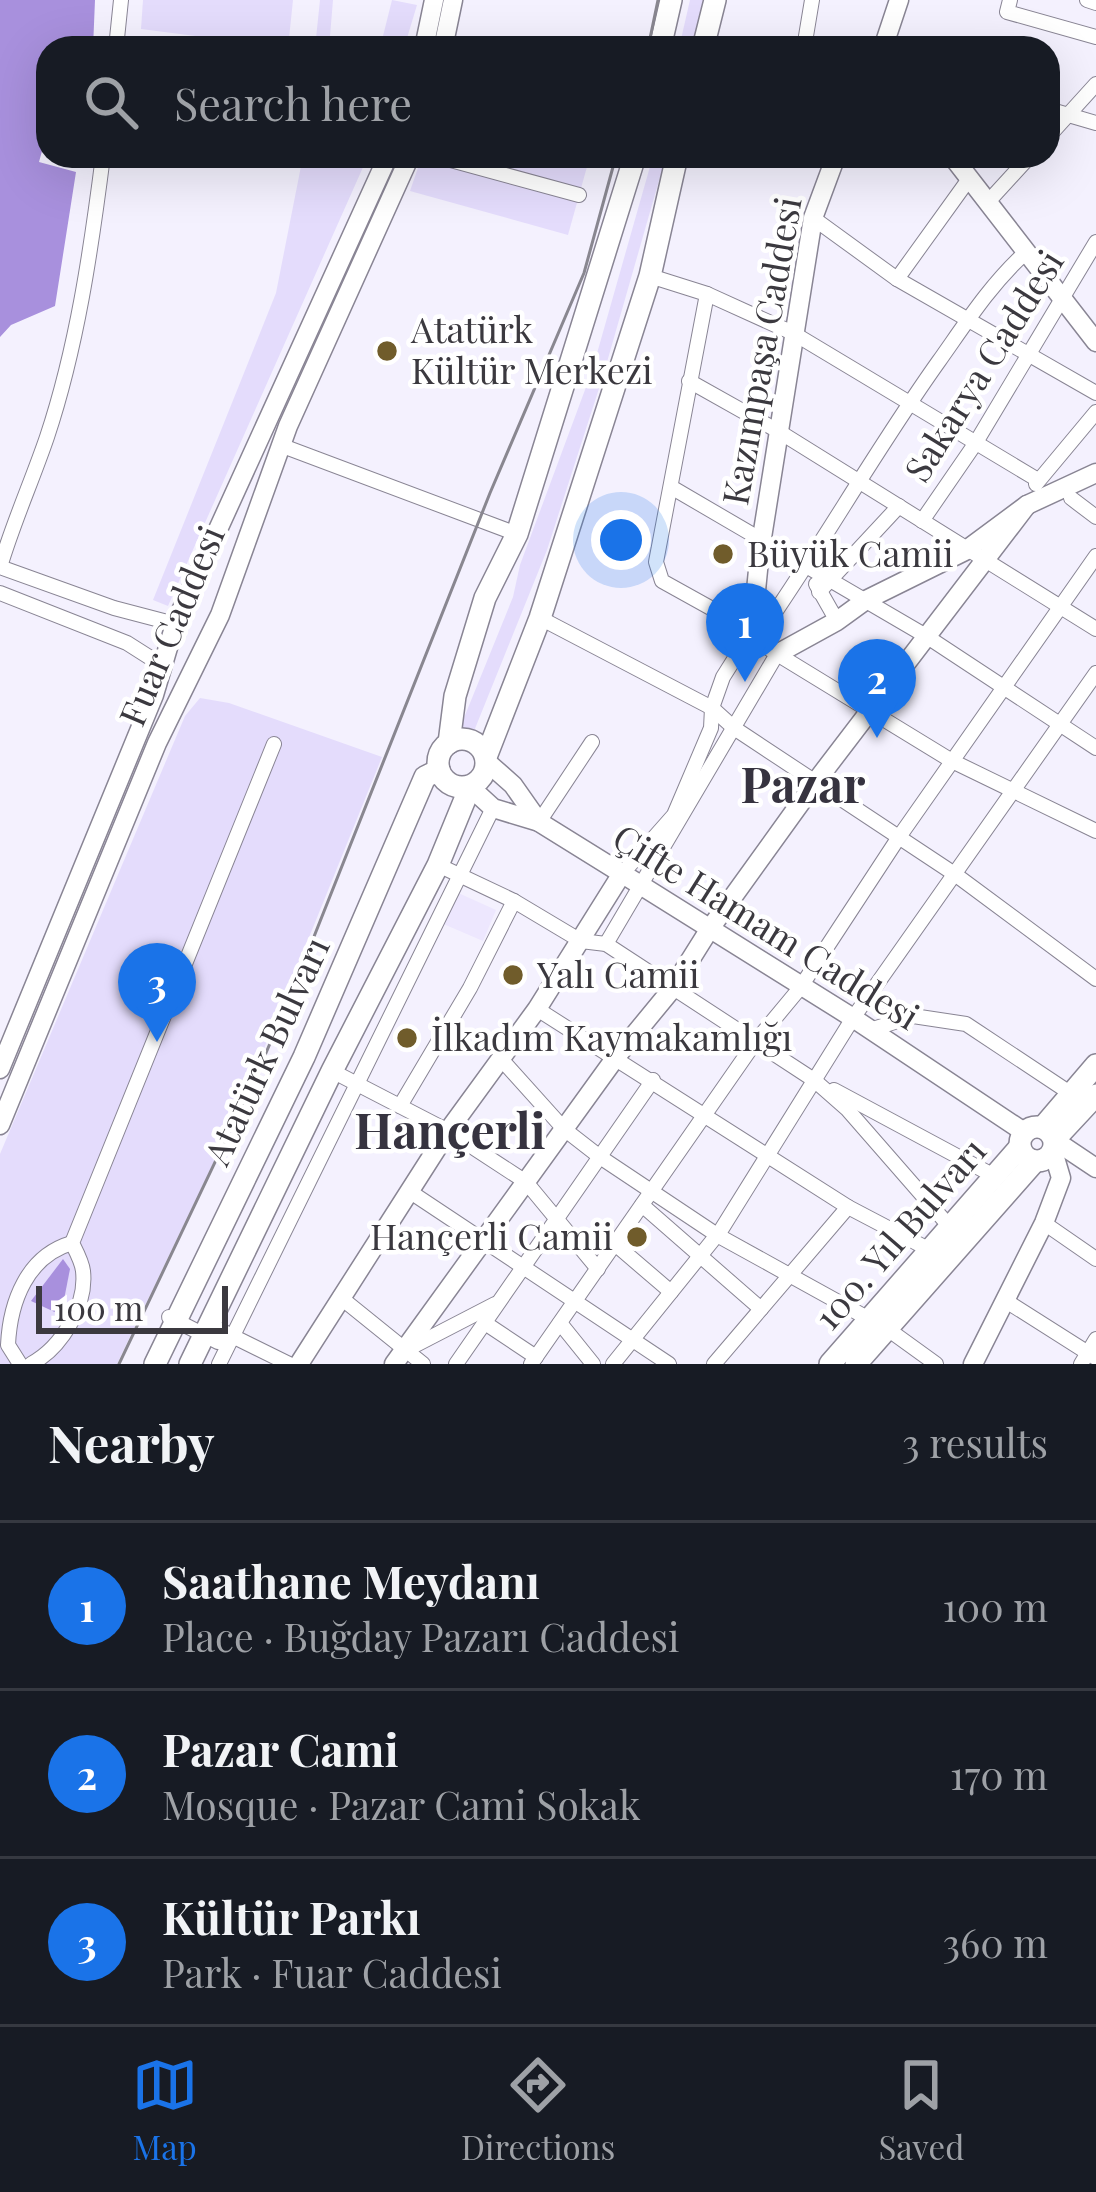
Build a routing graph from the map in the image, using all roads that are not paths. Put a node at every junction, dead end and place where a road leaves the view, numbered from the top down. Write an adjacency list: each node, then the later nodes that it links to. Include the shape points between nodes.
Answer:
1 (121, 0): 11 (street)
2 (434, 0): 12 (main road)
3 (453, 0): 13 (main road)
4 (671, 0): 14 (main road)
5 (715, 0): 15 (main road)
6 (812, 0): 16 (street)
7 (898, 0): 17 (main road)
8 (1010, 0): 18 (street, via 1007,12)
9 (1087, 0): 10 (street)
10 (1096, 3)
11 (117, 36)
12 (426, 36)
13 (446, 36)
14 (663, 36)
15 (706, 36)
16 (806, 36)
17 (887, 36)
18 (1096, 37)
19 (1096, 84): 21 (street)
20 (1060, 113): 21 (street)
21 (1068, 115): 22 (street); 23 (street)
22 (1096, 123)
23 (1060, 124)
24 (101, 168): 68 (street, via 88,268 47,434)
25 (383, 168): 75 (main road, Fuar Caddesi)
26 (405, 168): 53 (main road, Fuar Caddesi)
27 (480, 168): 34 (street)
28 (632, 168): 63 (main road)
29 (674, 168): 39 (main road)
30 (832, 168): 36 (main road, Kazımpaşa Caddesi)
31 (961, 168): 33 (main road)
32 (1019, 168): 35 (street)
33 (968, 178): 35 (main road); 40 (street)
34 (579, 195)
35 (987, 203): 38 (main road)
36 (813, 218): 40 (street); 44 (main road, Kazımpaşa Caddesi)
37 (1096, 242): 42 (street, Sakarya Caddesi)
38 (1024, 253): 42 (main road); 43 (street)
39 (650, 276): 41 (street); 78 (main road)
40 (896, 279): 43 (street)
41 (706, 294): 44 (street); 47 (street)
42 (1064, 302): 45 (main road); 46 (street, Sakarya Caddesi)
43 (969, 319): 46 (street); 49 (street)
44 (793, 333): 49 (street); 51 (main road, Kazımpaşa Caddesi)
45 (1096, 342)
46 (1031, 355): 48 (street); 52 (street, Sakarya Caddesi)
47 (689, 381): 51 (street); 57 (street)
48 (1096, 394)
49 (908, 404): 52 (street); 56 (street)
50 (1096, 412): 55 (street)
51 (778, 431): 56 (street); 64 (main road, Kazımpaşa Caddesi)
52 (975, 444): 55 (street); 62 (street, Sakarya Caddesi)
53 (280, 445): 63 (street); 77 (main road, Fuar Caddesi)
54 (1096, 473): 59 (main road)
55 (1038, 480): 59 (street)
56 (859, 482): 60 (street); 67 (street)
57 (671, 487): 64 (street); 83 (street, via 656,562 662,581)
58 (1071, 498): 61 (street)
59 (1028, 505): 65 (main road)
60 (898, 506): 62 (street); 69 (street)
61 (1096, 518)
62 (922, 521): 65 (street)
63 (517, 533): 94 (main road, via 485,598)
64 (762, 538): 67 (street); 83 (main road, Kazımpaşa Caddesi)
65 (974, 555): 73 (main road); 76 (street); 82 (main road)
66 (1096, 556): 76 (street)
67 (808, 566): 69 (street); 71 (street); 83 (street)
68 (0, 567): 70 (street)
69 (833, 580): 71 (street); 73 (street)
70 (37, 581): 74 (street); 80 (street)
71 (820, 592): 79 (street)
72 (0, 593): 74 (street)
73 (866, 599): 79 (main road); 82 (street)
74 (27, 602): 85 (street)
75 (186, 602): 77 (main road, via 206,598); 80 (main road, Fuar Caddesi)
76 (1060, 606): 81 (street); 88 (street)
77 (220, 615): 87 (main road, Fuar Caddesi)
78 (539, 618): 89 (street); 97 (main road)
79 (837, 621): 84 (main road)
80 (175, 624): 85 (main road, Fuar Caddesi)
81 (1096, 629)
82 (926, 635): 88 (street); 90 (main road)
83 (754, 636): 84 (street); 89 (street, via 723,677)
84 (777, 654): 90 (street); 92 (street)
85 (160, 664): 87 (main road); 122 (main road, Fuar Caddesi)
86 (1096, 673): 91 (street)
87 (192, 674): 124 (main road, Fuar Caddesi)
88 (1004, 687): 91 (street); 98 (street)
89 (712, 708): 92 (street); 109 (street, via 674,815)
90 (869, 712): 98 (street); 100 (main road)
91 (1061, 726): 96 (street); 103 (street)
92 (734, 728): 100 (street); 111 (street)
93 (592, 742): 105 (street)
94 (449, 743): 97 (main road, via 467,739); 99 (main road)
95 (274, 744): 155 (street)
96 (1096, 748)
97 (486, 760): 101 (main road); 102 (main road)
98 (952, 761): 103 (street); 107 (street)
99 (439, 770): 102 (main road, via 454,786); 169 (main road, Atatürk Bulvarı, via 425,777 304,1057)
100 (817, 780): 107 (street); 113 (main road)
101 (513, 785): 104 (main road); 105 (main road)
102 (470, 787): 104 (main road, Çifte Hamam Caddesi); 108 (main road, Atatürk Bulvarı)
103 (1016, 790): 106 (street); 110 (street)
104 (497, 809): 105 (main road, Çifte Hamam Caddesi); 108 (street)
105 (539, 822): 109 (main road, Çifte Hamam Caddesi)
106 (1096, 831)
107 (899, 837): 110 (street); 118 (street)
108 (448, 870): 112 (street); 129 (main road, Atatürk Bulvarı); 132 (street)
109 (621, 875): 111 (main road, Çifte Hamam Caddesi); 114 (main road)
110 (956, 875): 116 (street); 120 (street)
111 (642, 886): 113 (main road, Çifte Hamam Caddesi); 115 (street)
112 (514, 901): 114 (street); 135 (street)
113 (709, 930): 117 (main road); 118 (main road, Çifte Hamam Caddesi)
114 (581, 941): 115 (street); 119 (main road)
115 (606, 944): 117 (street)
116 (1096, 979)
117 (672, 988): 123 (street); 125 (main road)
118 (800, 988): 120 (main road, Çifte Hamam Caddesi); 123 (street)
119 (538, 1009): 125 (street); 126 (main road)
120 (853, 1018): 121 (main road, Çifte Hamam Caddesi); 131 (street)
121 (870, 1030): 133 (street, via 913,1016 966,1024); 140 (main road, Çifte Hamam Caddesi)
122 (10, 1039): 124 (street); 128 (main road, Fuar Caddesi)
123 (756, 1041): 131 (street); 136 (street)
124 (34, 1049): 137 (main road, Fuar Caddesi)
125 (616, 1057): 130 (street); 138 (main road)
126 (502, 1059): 138 (street); 139 (main road)
127 (1096, 1065): 133 (main road, 100. Yıl Bulvarı)
128 (0, 1069)
129 (332, 1071): 132 (street); 173 (main road, Atatürk Bulvarı)
130 (653, 1080): 136 (street); 141 (street)
131 (814, 1080): 142 (street); 144 (street); 152 (street)
132 (355, 1084): 135 (street); 173 (street)
133 (1070, 1093): 140 (main road, 100. Yıl Bulvarı)
134 (1096, 1095): 140 (main road, 100. Yıl Bulvarı)
135 (400, 1106): 139 (street)
136 (706, 1114): 142 (street); 147 (street)
137 (0, 1125)
138 (564, 1129): 141 (street); 145 (main road)
139 (448, 1131): 145 (street); 146 (main road)
140 (1038, 1143): 143 (main road, Çifte Hamam Caddesi); 144 (main road, 100. Yıl Bulvarı); 151 (main road, via 1061,1178); 172 (main road, 100. Yıl Bulvarı)
141 (600, 1156): 147 (street); 150 (street)
142 (770, 1156): 149 (street); 153 (street)
143 (1096, 1168)
144 (996, 1177): 152 (main road, 100. Yıl Bulvarı)
145 (526, 1182): 150 (street); 154 (main road)
146 (409, 1191): 154 (street); 164 (main road)
147 (652, 1191): 148 (street); 153 (street)
148 (642, 1205): 156 (street); 158 (street)
149 (848, 1207): 157 (street); 162 (street)
150 (557, 1218): 160 (street); 161 (street)
151 (1044, 1223): 159 (street); 165 (main road)
152 (950, 1227): 157 (main road, 100. Yıl Bulvarı)
153 (717, 1235): 158 (street); 162 (street)
154 (482, 1242): 160 (street); 176 (main road)
155 (72, 1243): 178 (street, via 38,1261 14,1301 8,1345); 179 (street, via 83,1268 80,1298 70,1325)
156 (615, 1244): 161 (street); 163 (street)
157 (930, 1250): 172 (main road, 100. Yıl Bulvarı)
158 (700, 1257): 163 (street); 168 (street)
159 (1096, 1259)
160 (522, 1268): 166 (street); 167 (street)
161 (598, 1269): 167 (street)
162 (788, 1277): 168 (street); 172 (street)
163 (671, 1292): 174 (street)
164 (340, 1298): 176 (street); 184 (main road)
165 (1006, 1301): 175 (street); 194 (main road)
166 (499, 1302): 170 (street); 176 (street)
167 (575, 1302): 171 (street); 174 (street)
168 (761, 1309): 190 (street)
169 (171, 1318): 173 (street); 180 (main road, Atatürk Bulvarı)
170 (485, 1323): 177 (street); 186 (street)
171 (560, 1323): 177 (street); 187 (street)
172 (879, 1325): 191 (main road, 100. Yıl Bulvarı); 192 (main road, 100. Yıl Bulvarı); 193 (street)
173 (215, 1334): 181 (main road, Atatürk Bulvarı); 182 (street); 183 (street)
174 (634, 1340): 188 (street); 189 (street)
175 (1090, 1353)
176 (399, 1358): 185 (street)
177 (534, 1360)
178 (20, 1364)
179 (31, 1364)
180 (155, 1364)
181 (190, 1364)
182 (219, 1364)
183 (289, 1364)
184 (299, 1364)
185 (423, 1364)
186 (456, 1364)
187 (593, 1364)
188 (613, 1364)
189 (669, 1364)
190 (714, 1364)
191 (830, 1364)
192 (856, 1364)
193 (936, 1364)
194 (973, 1364)

